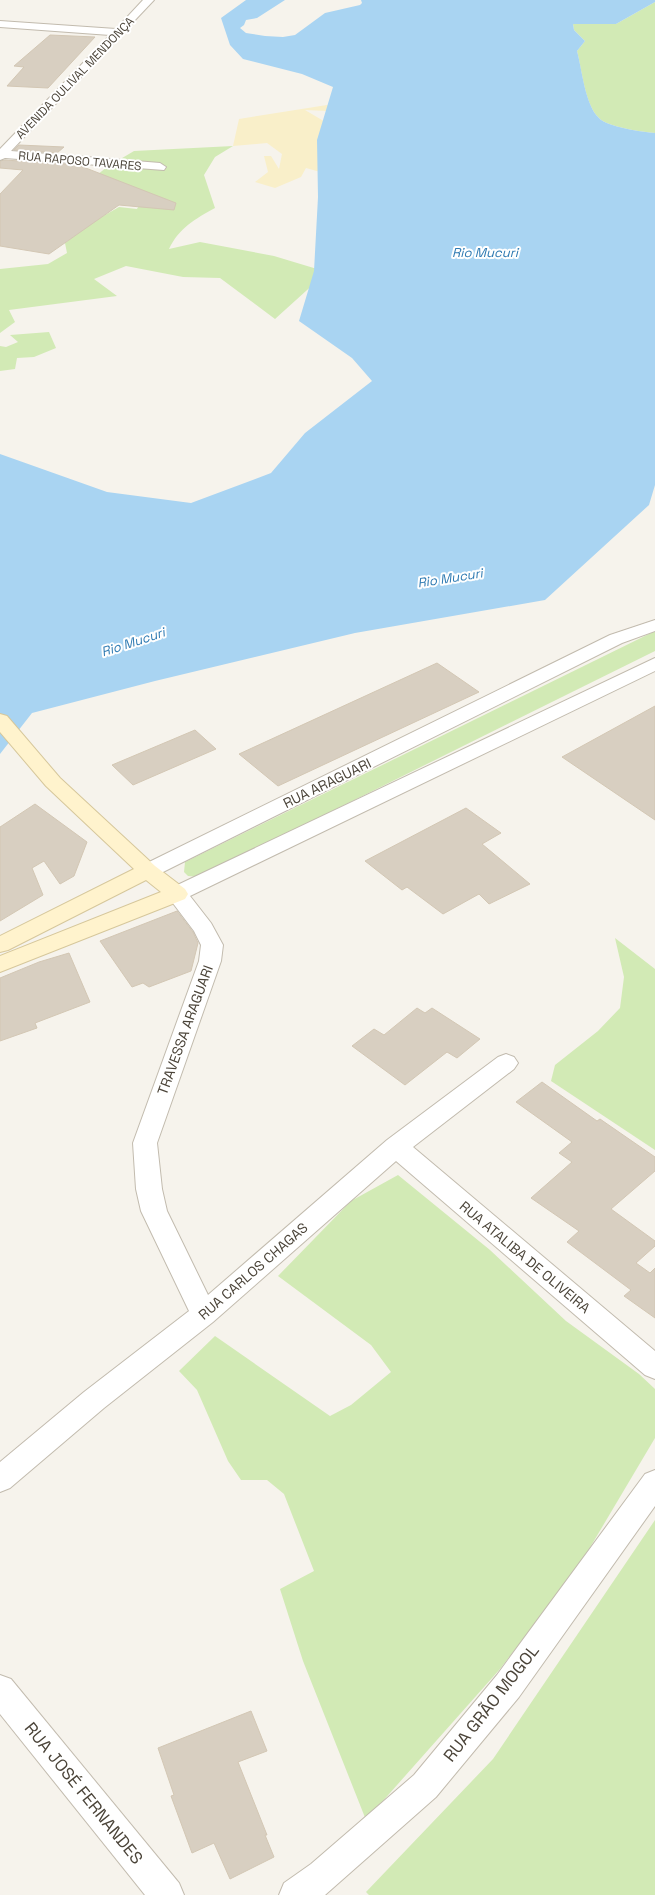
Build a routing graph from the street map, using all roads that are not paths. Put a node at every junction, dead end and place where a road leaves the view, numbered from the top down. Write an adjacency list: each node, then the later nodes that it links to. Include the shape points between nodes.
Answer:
1 (150, 0): 3 (street, AVENIDA OULIVAL MENDONÇA)
2 (0, 24): 3 (street)
3 (119, 32): 4 (street, AVENIDA OULIVAL MENDONÇA)
4 (1, 155): 5 (street, RUA RAPOSO TAVARES)
5 (160, 167)
6 (655, 625): 9 (street, RUA ARAGUARI, via 616,639)
7 (655, 664): 10 (street)
8 (0, 720): 9 (street, TRAVESSA ARAGUARI, via 53,782)
9 (148, 871): 10 (street, TRAVESSA ARAGUARI); 11 (street, RUA ARAGUARI)
10 (176, 894): 12 (street); 15 (street, TRAVESSA ARAGUARI, via 203,928 212,945 210,961 145,1143 148,1189 154,1212)
11 (0, 945)
12 (0, 964)
13 (506, 1063): 14 (street, RUA CARLOS CHAGAS)
14 (396, 1147): 15 (street, RUA CARLOS CHAGAS); 16 (street, RUA ATALIBA DE OLIVEIRA)
15 (204, 1314): 17 (street, RUA CARLOS CHAGAS, via 94,1400)
16 (655, 1367)
17 (0, 1479)
18 (655, 1483): 21 (street, RUA GRÃO MOGOL, via 508,1686 425,1786 323,1876)
19 (0, 1690): 20 (street, RUA JOSÉ FERNANDES)
20 (167, 1895)
21 (296, 1895)

